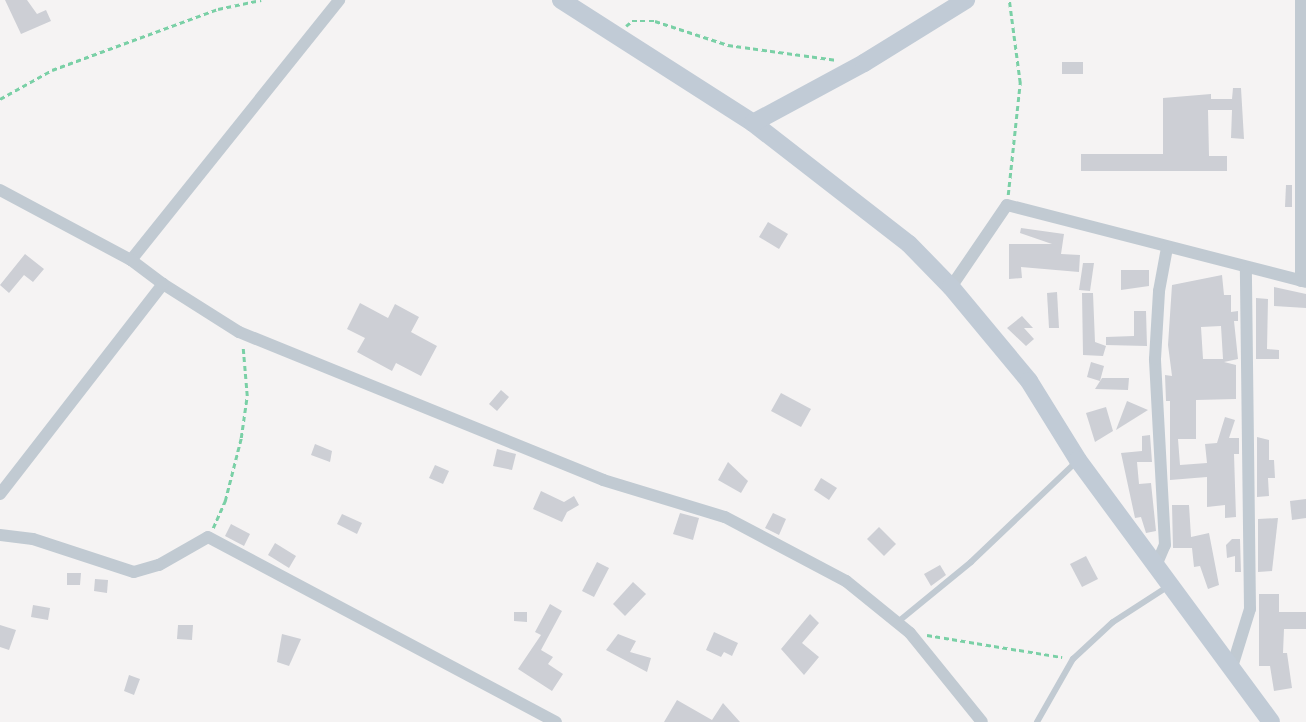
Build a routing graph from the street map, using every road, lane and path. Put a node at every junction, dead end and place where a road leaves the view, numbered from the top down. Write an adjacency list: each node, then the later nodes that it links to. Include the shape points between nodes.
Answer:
1 (261, 0): 9 (path, via 218,9 52,70)
2 (339, 0): 14 (street)
3 (561, 0): 7 (main road)
4 (965, 0): 8 (main road)
5 (1009, 0): 12 (path, via 1020,83)
6 (1301, 0): 16 (street)
7 (614, 37): 8 (path, via 632,21 655,21 728,45); 10 (main road)
8 (864, 64): 10 (main road)
9 (0, 99)
10 (753, 123): 18 (main road, via 909,244)
11 (0, 190): 14 (street)
12 (1007, 205): 13 (street); 18 (street)
13 (1167, 248): 15 (street); 24 (street, via 1155,359 1165,545)
14 (131, 260): 17 (street)
15 (1246, 268): 16 (street); 29 (street, via 1251,609)
16 (1304, 281)
17 (163, 284): 19 (street); 21 (street)
18 (951, 287): 20 (main road, via 1028,382)
19 (239, 332): 23 (path, via 247,396 225,501); 26 (street, via 603,480 725,517 846,581)
20 (1078, 460): 24 (main road); 26 (lane, via 971,562)
21 (0, 494)
22 (0, 535): 23 (street, via 33,539 134,572 159,565)
23 (208, 537): 30 (street)
24 (1155, 568): 25 (main road)
25 (1169, 586): 28 (lane, via 1113,622); 29 (main road)
26 (899, 621): 27 (street)
27 (910, 632): 28 (path); 31 (street)
28 (1073, 659): 32 (lane)
29 (1232, 667): 33 (main road)
30 (556, 722)
31 (982, 722)
32 (1037, 722)
33 (1271, 722)

